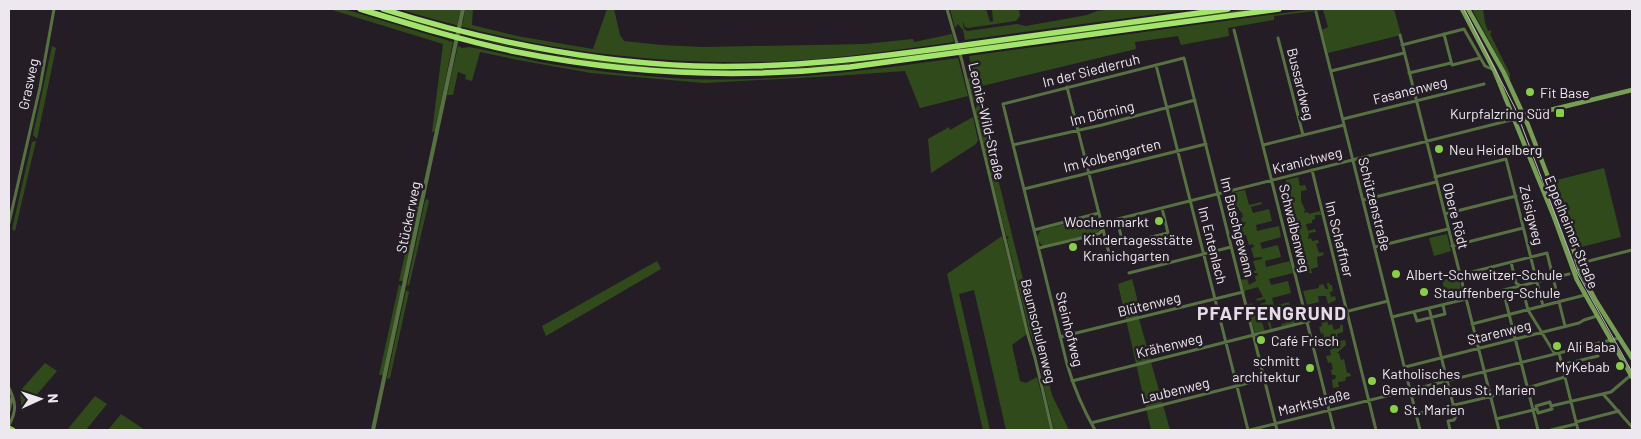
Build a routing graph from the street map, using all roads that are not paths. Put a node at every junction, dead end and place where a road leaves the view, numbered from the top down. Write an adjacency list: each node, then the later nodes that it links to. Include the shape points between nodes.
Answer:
1 (54, 9): 57 (street, Grasweg)
2 (360, 9): 7 (highway, via 457,38 542,57 634,69 734,74 850,68)
3 (383, 9): 6 (highway, via 474,35 551,51 635,62 735,67 862,59)
4 (463, 9): 144 (street, Stückerweg)
5 (947, 9): 63 (street, Leonie-Wild-Straße)
6 (1228, 9)
7 (1278, 9)
8 (1462, 9): 21 (main road, Eppelheimer Straße)
9 (1468, 9): 31 (main road, Eppelheimer Straße)
10 (1316, 12): 22 (street, Schützenstraße)
11 (1234, 30): 40 (street, Schwalbenweg)
12 (1444, 34): 15 (street); 18 (street, via 1461,28); 19 (street)
13 (1400, 35): 15 (street, Obere Rödt)
14 (1278, 38): 36 (street, Bussardweg)
15 (1402, 45): 16 (street, Obere Rödt)
16 (1404, 53): 22 (street); 23 (street, Obere Rödt)
17 (1184, 58): 20 (street, In der Siedlerruh); 27 (street, Im Buschgewann)
18 (1480, 58): 19 (street); 21 (street, via 1485,66)
19 (1452, 64): 23 (street)
20 (1156, 65): 25 (street, In der Siedlerruh); 30 (street, Im Entenlach)
21 (1494, 70): 33 (main road, Eppelheimer Straße)
22 (1331, 71): 32 (street, Schützenstraße)
23 (1410, 73): 28 (street, Obere Rödt)
24 (1484, 84): 28 (street, Fasanenweg)
25 (1067, 87): 29 (street, In der Siedlerruh); 35 (street)
26 (1632, 90): 31 (main road)
27 (1195, 100): 30 (street, Im Dörning); 38 (street, Im Buschgewann)
28 (1416, 100): 32 (street, Fasanenweg); 37 (street, Obere Rödt)
29 (1003, 104): 39 (street, Steinhofweg)
30 (1167, 108): 35 (street, Im Dörning); 41 (street, Im Entenlach)
31 (1524, 117): 33 (main road); 73 (main road, Eppelheimer Straße, via 1566,221)
32 (1343, 119): 34 (street, Schützenstraße)
33 (1515, 120): 37 (street, Kranichweg); 82 (main road, Eppelheimer Straße)
34 (1344, 125): 36 (street); 42 (street, Schützenstraße)
35 (1078, 130): 39 (street, Im Dörning); 44 (street)
36 (1302, 135): 40 (street)
37 (1426, 142): 42 (street, Kranichweg); 45 (street, Obere Rödt)
38 (1206, 144): 41 (street, Im Kolbengarten); 49 (street, Im Buschgewann)
39 (1013, 145): 48 (street, Steinhofweg)
40 (1263, 145): 46 (street, Schwalbenweg)
41 (1178, 150): 44 (street, Im Kolbengarten); 52 (street, Im Entenlach)
42 (1353, 160): 43 (street, Kranichweg); 51 (street, Schützenstraße)
43 (1312, 170): 46 (street, Kranichweg); 91 (street, Im Schaffner)
44 (1089, 173): 48 (street, Im Kolbengarten); 54 (street)
45 (1435, 176): 47 (street, Obere Rödt); 50 (street, Zeisigweg, via 1506,159)
46 (1272, 180): 49 (street, Kranichweg); 97 (street, Schwalbenweg)
47 (1436, 182): 51 (street); 55 (street, Obere Rödt)
48 (1024, 189): 61 (street, Steinhofweg)
49 (1218, 194): 52 (street, Kranichweg); 65 (street, Im Buschgewann)
50 (1516, 196): 55 (street); 59 (street, Zeisigweg)
51 (1363, 200): 66 (street, Schützenstraße)
52 (1190, 201): 53 (street, Kranichweg); 69 (street, Im Entenlach)
53 (1162, 208): 56 (street, Kranichweg); 56 (street, via 1168,233 1123,244)
54 (1099, 214): 58 (street); 61 (street)
55 (1444, 214): 60 (street, Obere Rödt)
56 (1117, 219): 58 (street, Kranichweg)
57 (9, 223)
58 (1102, 223): 62 (street)
59 (1523, 228): 64 (street); 70 (street, Zeisigweg)
60 (1448, 229): 64 (street, Obere Rödt); 66 (street)
61 (1034, 230): 67 (street, Steinhofweg)
62 (1103, 230): 67 (street); 71 (street)
63 (1004, 238): 145 (street, Baumschulenweg)
64 (1452, 246): 76 (street, Obere Rödt)
65 (1232, 247): 69 (street); 81 (street, Im Buschgewann)
66 (1374, 247): 85 (street, Schützenstraße)
67 (1039, 248): 102 (street, Steinhofweg)
68 (1632, 250): 73 (street)
69 (1204, 254): 74 (street); 83 (street, Im Entenlach)
70 (1531, 257): 72 (street); 77 (street, via 1547,253); 78 (street, Zeisigweg)
71 (1111, 261)
72 (1511, 262): 76 (street); 79 (street, via 1516,283)
73 (1577, 264): 103 (main road, Eppelheimer Straße)
74 (1129, 273)
75 (1569, 274): 77 (street)
76 (1460, 275): 84 (street, Obere Rödt)
77 (1553, 277): 78 (street); 86 (street)
78 (1538, 282): 79 (street); 88 (street, Zeisigweg)
79 (1520, 286): 80 (street); 90 (street)
80 (1503, 290): 84 (street); 93 (street)
81 (1243, 292): 83 (street, Blütenweg); 101 (street, Im Buschgewann)
82 (1585, 295): 86 (street); 94 (main road, Eppelheimer Straße)
83 (1215, 299): 102 (street, Blütenweg); 106 (street, Im Entenlach)
84 (1466, 299): 87 (street); 98 (street, Obere Rödt)
85 (1388, 301): 91 (street, Krähenweg); 95 (street, Schützenstraße)
86 (1559, 302): 88 (street); 99 (street)
87 (1443, 304): 89 (street); 96 (street, via 1445,314)
88 (1543, 306): 90 (street)
89 (1429, 308): 92 (street); 96 (street)
90 (1528, 310): 93 (street); 100 (street)
91 (1347, 311): 97 (street, Krähenweg); 128 (street, Im Schaffner)
92 (1414, 312): 95 (street); 96 (street, via 1417,321)
93 (1509, 315): 98 (street); 104 (street)
94 (1597, 316): 99 (street, Starenweg); 105 (main road, Eppelheimer Straße)
95 (1392, 317): 114 (street, Schützenstraße)
96 (1431, 317): 110 (street)
97 (1307, 322): 101 (street, Krähenweg); 132 (street, Schwalbenweg)
98 (1472, 324): 107 (street, Obere Rödt)
99 (1565, 326): 100 (street, Starenweg)
100 (1542, 332): 104 (street, Starenweg); 108 (street)
101 (1253, 335): 106 (street, Krähenweg); 118 (street, Im Buschgewann)
102 (1060, 338): 119 (street, Steinhofweg)
103 (1620, 338): 105 (street, Marktstraße); 111 (main road, Eppelheimer Straße)
104 (1515, 339): 107 (street, Starenweg); 112 (street)
105 (1612, 341): 108 (street, Marktstraße); 116 (main road, Eppelheimer Straße)
106 (1226, 342): 119 (street, Krähenweg); 121 (street, Im Entenlach)
107 (1478, 348): 110 (street, Starenweg); 115 (street, Obere Rödt)
108 (1557, 353): 112 (street, Marktstraße); 113 (street)
109 (1598, 356): 113 (street)
110 (1441, 358): 114 (street, Starenweg); 120 (street)
111 (1632, 358)
112 (1521, 362): 115 (street, Marktstraße); 123 (street)
113 (1561, 364): 117 (street)
114 (1404, 367): 124 (street, Schützenstraße)
115 (1484, 372): 120 (street, Marktstraße); 127 (street, Obere Rödt)
116 (1632, 376): 125 (street, via 1611,392)
117 (1565, 377): 123 (street); 129 (street)
118 (1264, 379): 121 (street, Laubenweg); 140 (street, Im Buschgewann)
119 (1072, 381): 138 (street, Steinhofweg)
120 (1447, 381): 124 (street, Marktstraße); 130 (street)
121 (1237, 386): 138 (street, Laubenweg); 147 (street, Im Entenlach)
122 (9, 388): 126 (street)
123 (1527, 388): 127 (street); 133 (street)
124 (1410, 390): 128 (street, Marktstraße); 136 (street, Schützenstraße)
125 (1603, 394): 129 (street); 135 (street)
126 (12, 397): 134 (street); 141 (street, via 15,408)
127 (1490, 397): 130 (street); 137 (street, Obere Rödt)
128 (1369, 400): 132 (street, Marktstraße); 150 (street, Im Schaffner)
129 (1571, 401): 131 (street); 139 (street)
130 (1453, 405): 136 (street); 152 (street, via 1456,418 1448,421)
131 (1551, 406): 133 (street, via 1552,409); 133 (street, via 1550,402 1536,406)
132 (1329, 410): 140 (street, Marktstraße); 149 (street, Schwalbenweg)
133 (1535, 410): 137 (street); 154 (street)
134 (9, 411)
135 (1618, 411): 139 (street); 142 (street)
136 (1416, 414): 151 (street, Schützenstraße)
137 (1496, 419): 153 (street, Obere Rödt)
138 (1091, 423): 146 (street, Steinhofweg)
139 (1576, 423): 155 (street); 156 (street)
140 (1275, 424): 147 (street, Marktstraße); 148 (street, Im Buschgewann)
141 (9, 426): 143 (main road)
142 (1632, 427)
143 (12, 430)
144 (374, 430)
145 (1052, 430)
146 (1095, 430)
147 (1249, 430)
148 (1277, 430)
149 (1334, 430)
150 (1376, 430)
151 (1420, 430)
152 (1450, 430)
153 (1499, 430)
154 (1538, 430)
155 (1551, 430)
156 (1578, 430)

